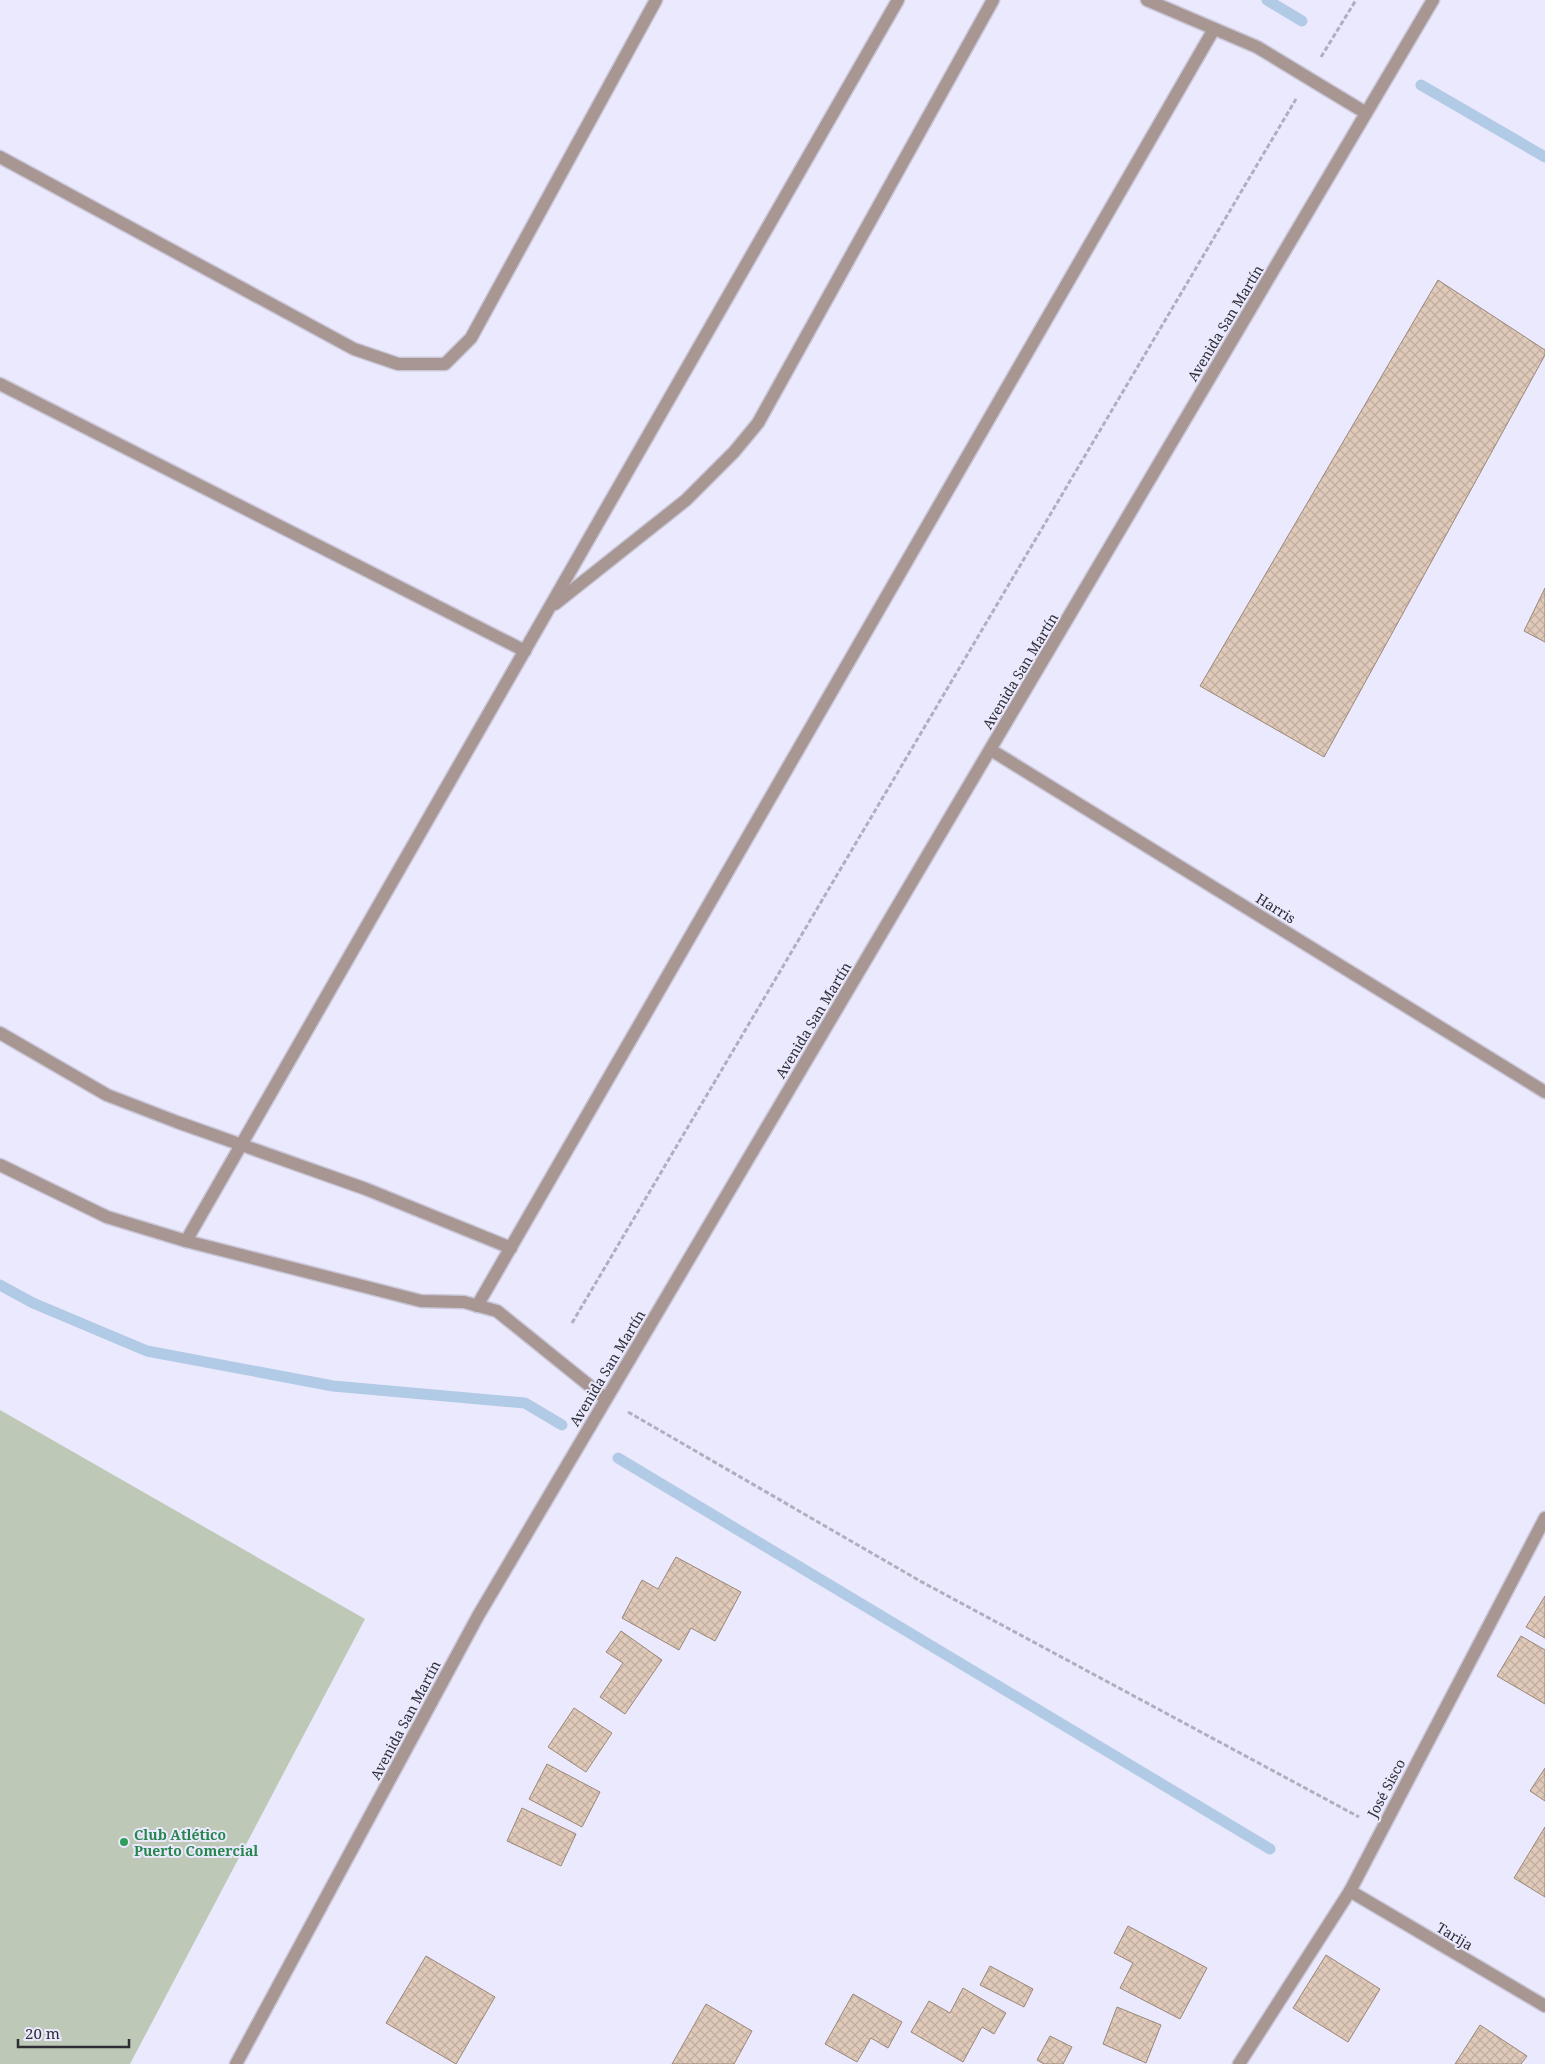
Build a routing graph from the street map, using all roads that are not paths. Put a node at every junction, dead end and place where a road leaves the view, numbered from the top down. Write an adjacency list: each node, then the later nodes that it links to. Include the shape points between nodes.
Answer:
1 (656, 0): 9 (street, via 471,338 445,364 398,364 354,350)
2 (898, 0): 11 (street)
3 (993, 0): 11 (street, via 758,423 686,500)
4 (1147, 0): 7 (street)
5 (1417, 0): 6 (street)
6 (1431, 3): 8 (street, Avenida San Martín)
7 (1214, 28): 8 (street, via 1257,47); 19 (street)
8 (1366, 113): 13 (street, Avenida San Martín)
9 (0, 157)
10 (0, 384): 12 (street)
11 (550, 608): 12 (street)
12 (525, 651): 16 (street)
13 (991, 750): 15 (street, Harris); 21 (street, Avenida San Martín)
14 (0, 1033): 16 (street, via 107,1095)
15 (1545, 1092)
16 (242, 1144): 18 (street); 19 (street, via 366,1188)
17 (0, 1165): 18 (street, via 107,1217)
18 (186, 1241): 20 (street, via 421,1301 464,1302)
19 (511, 1248): 20 (street)
20 (477, 1306): 21 (street, via 498,1312)
21 (606, 1399): 25 (street, Avenida San Martín, via 478,1616)
22 (1545, 1518): 23 (street, José Sisco)
23 (1350, 1891): 24 (street, Tarija); 26 (street, José Sisco)
24 (1545, 2006)
25 (236, 2064)
26 (1239, 2064)

